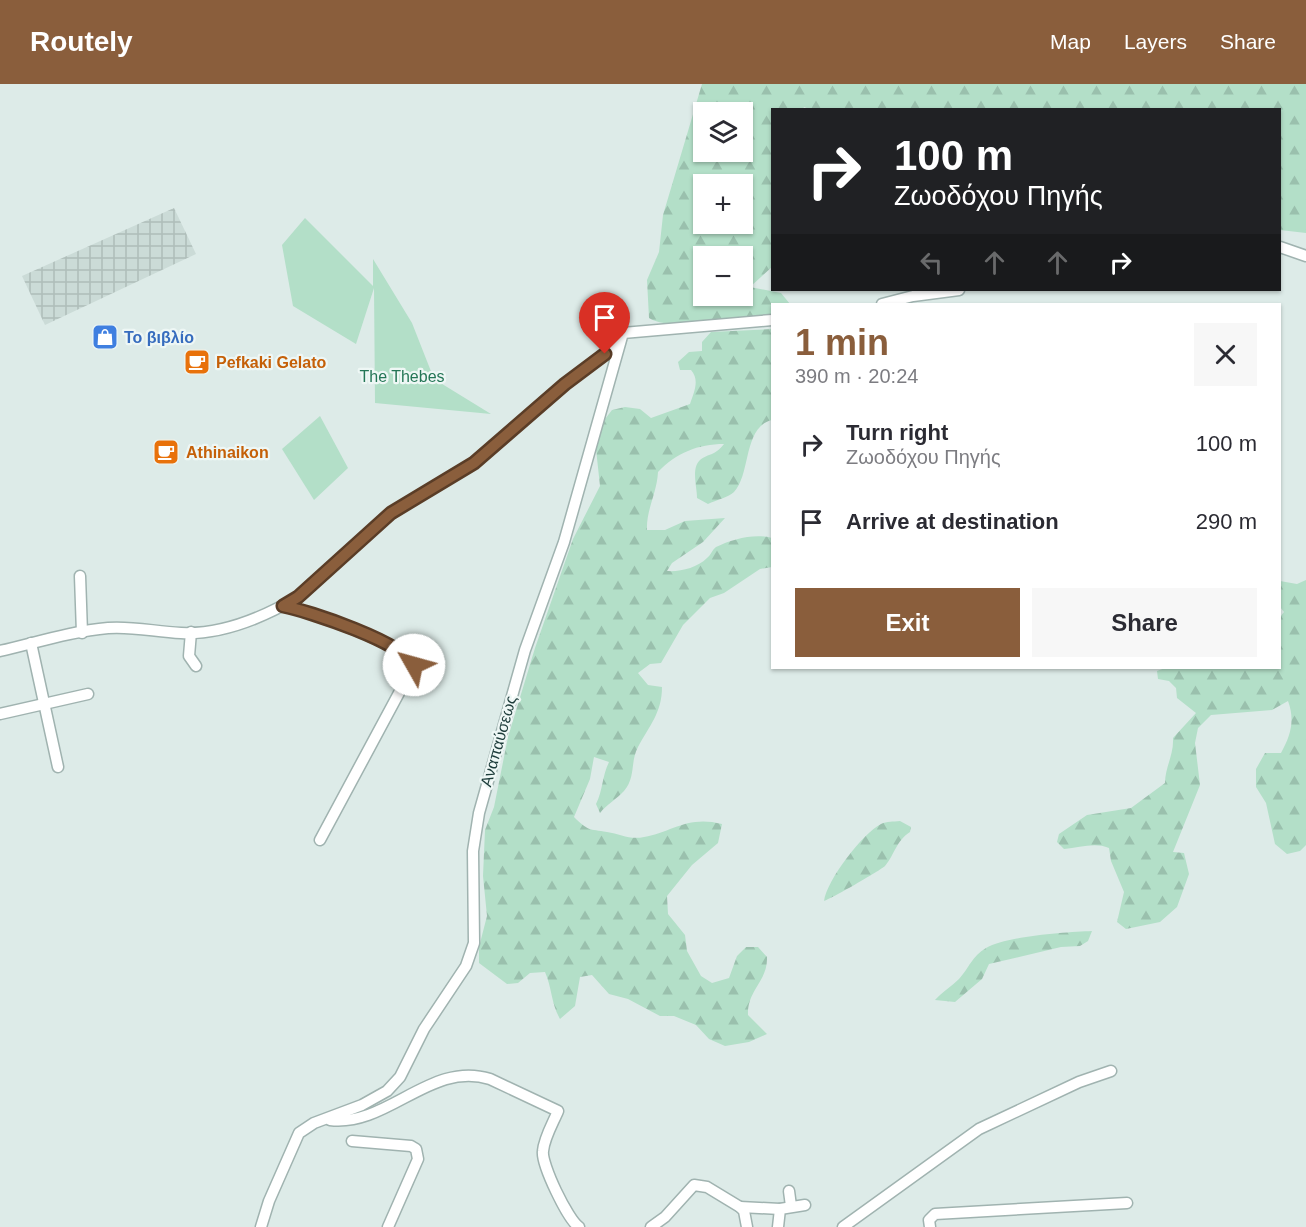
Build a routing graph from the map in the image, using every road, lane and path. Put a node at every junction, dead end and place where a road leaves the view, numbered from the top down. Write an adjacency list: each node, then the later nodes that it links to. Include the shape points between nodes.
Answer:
1 (1281, 247): 2 (street)
2 (1306, 256)
3 (952, 291): 4 (street)
4 (886, 303)
5 (771, 320): 6 (street, via 623,333)
6 (620, 342): 7 (street); 8 (street, Αναπαύσεως)
7 (594, 364): 8 (street); 10 (street, via 565,384 474,463 391,513)
8 (610, 379): 22 (street, Αναπαύσεως, via 564,543 514,684 479,813 473,851 474,943 466,966 424,1029 400,1077 362,1105)
9 (80, 576): 12 (street)
10 (283, 606): 11 (street, via 236,624); 20 (street, via 351,628 401,652 414,665)
11 (191, 632): 12 (street, via 126,627); 15 (street, via 189,656)
12 (82, 633): 13 (street)
13 (31, 643): 14 (street); 17 (street)
14 (0, 651)
15 (196, 666)
16 (88, 694): 17 (street)
17 (45, 704): 18 (street); 19 (street)
18 (0, 714)
19 (58, 767)
20 (320, 840)
21 (1111, 1071): 35 (street, via 979,1129)
22 (327, 1119): 29 (street, Αναπαύσεως, via 306,1128 293,1144); 31 (street, via 348,1121 370,1116 451,1077 490,1079 558,1111 543,1149 544,1162 571,1220)
23 (352, 1141): 30 (street, via 416,1149 418,1159)
24 (789, 1191): 28 (street)
25 (1127, 1203): 36 (street, via 935,1214 929,1220)
26 (805, 1205): 28 (street)
27 (740, 1207): 28 (street); 32 (street, via 694,1185); 33 (street)
28 (786, 1208): 34 (street)
29 (261, 1227)
30 (388, 1227)
31 (579, 1227)
32 (651, 1227)
33 (747, 1227)
34 (778, 1227)
35 (843, 1227)
36 (930, 1227)

